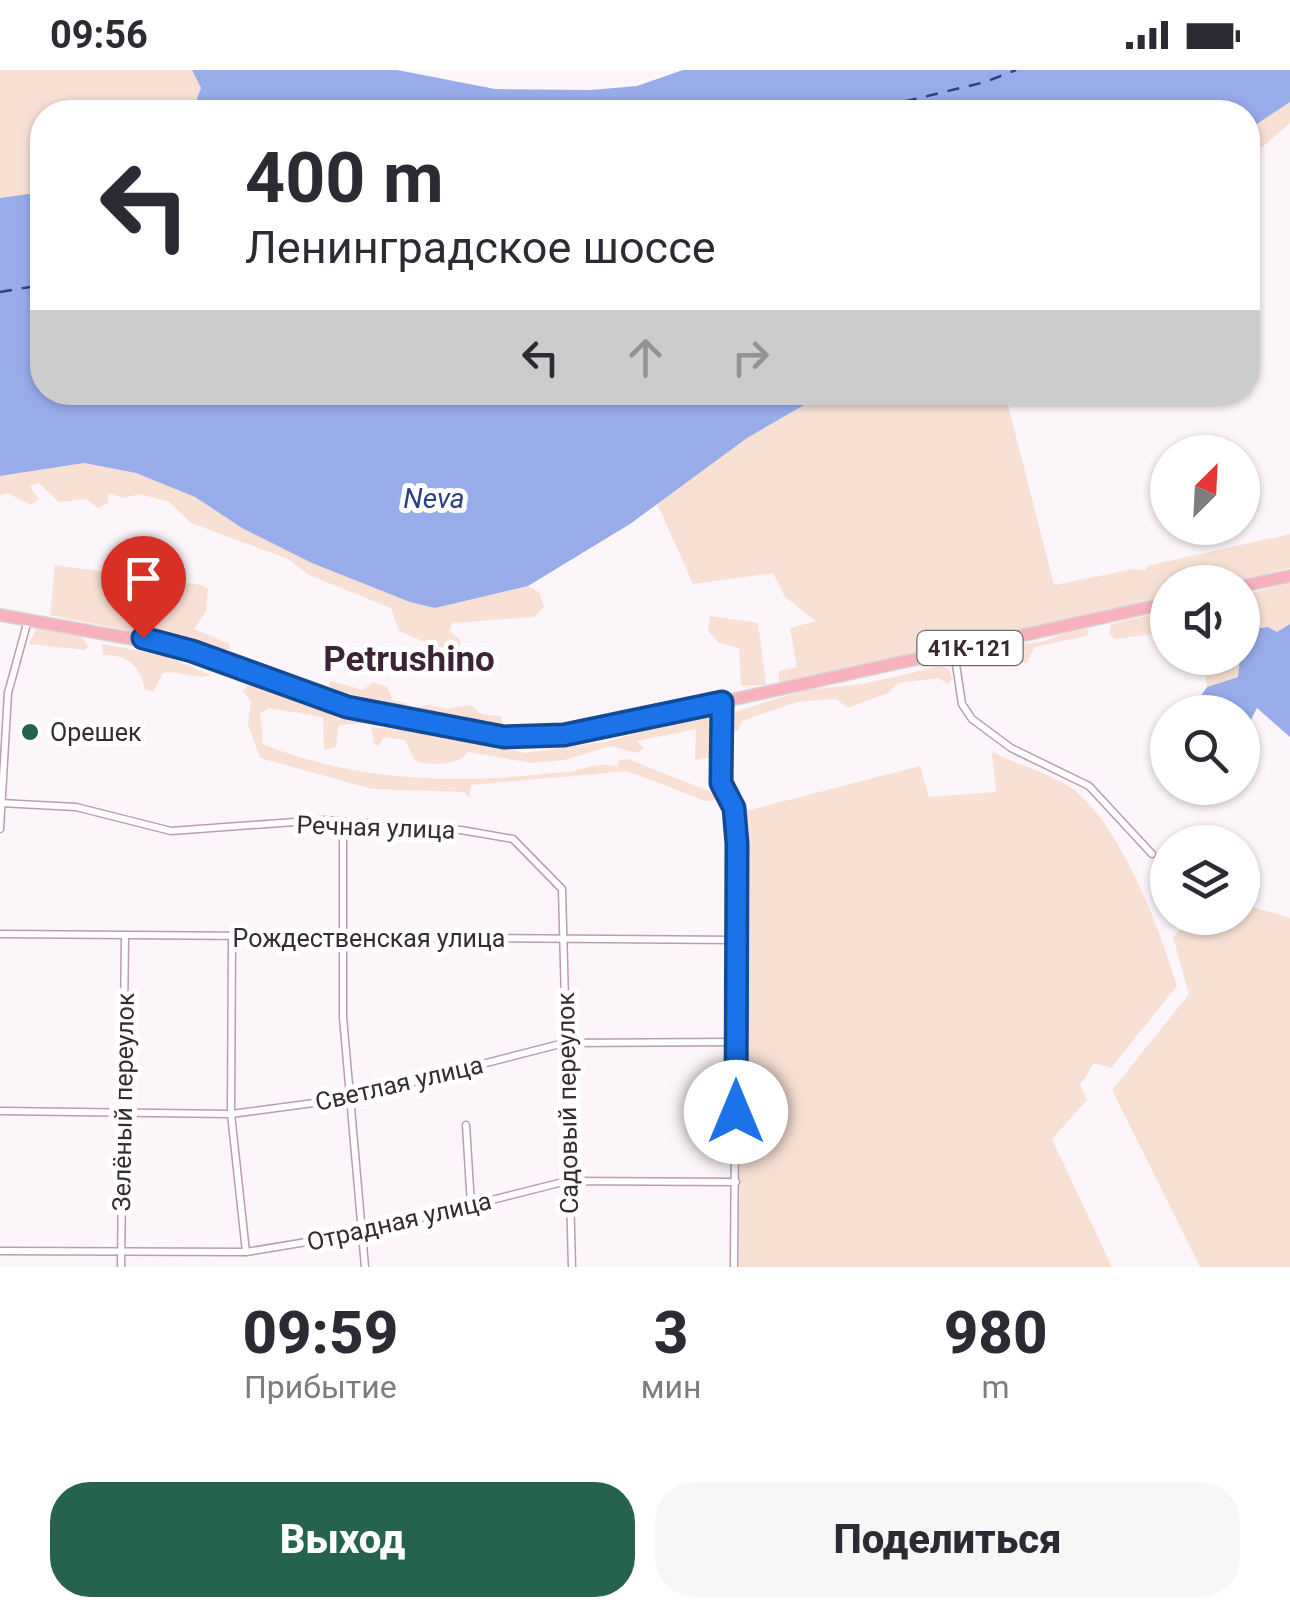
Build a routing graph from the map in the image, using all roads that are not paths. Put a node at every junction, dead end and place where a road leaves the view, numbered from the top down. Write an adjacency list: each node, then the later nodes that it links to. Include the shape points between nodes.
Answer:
1 (1290, 576): 2 (main road)
2 (1260, 582)
3 (1150, 607): 6 (main road, 41К-121)
4 (2, 615): 5 (main road, 41К-121)
5 (29, 619): 7 (main road, 41К-121, via 192,651 373,714 504,737 564,735); 8 (street, via 8,693)
6 (954, 651): 7 (main road, 41К-121); 11 (street, via 962,704 972,719 1011,748 1089,786)
7 (722, 702): 17 (street, via 718,748 721,783 734,808)
8 (1, 803): 9 (street, Речная улица, via 76,808 171,832); 10 (street)
9 (344, 822): 15 (street); 16 (street, Речная улица, via 512,838 562,889)
10 (0, 829)
11 (1150, 852)
12 (0, 934): 13 (street, Рождественская улица)
13 (124, 936): 14 (street, Рождественская улица); 22 (street, Зелёный переулок)
14 (232, 937): 15 (street, Рождественская улица); 23 (street)
15 (342, 938): 16 (street, Рождественская улица); 20 (street)
16 (564, 940): 17 (street, Рождественская улица); 19 (street, Садовый переулок)
17 (738, 940): 18 (street)
18 (737, 1042): 19 (street, Светлая улица); 26 (street)
19 (564, 1043): 20 (street, Светлая улица); 25 (street, Садовый переулок)
20 (351, 1098): 23 (street, Светлая улица); 28 (street)
21 (0, 1112): 22 (street, Светлая улица)
22 (125, 1112): 23 (street, Светлая улица); 30 (street, Зелёный переулок)
23 (231, 1114): 31 (street)
24 (466, 1125): 27 (street)
25 (567, 1182): 26 (street, Отрадная улица); 27 (street, Отрадная улица); 34 (street, Садовый переулок)
26 (736, 1182): 35 (street)
27 (471, 1206): 28 (street, Отрадная улица)
28 (361, 1233): 31 (street, Отрадная улица); 33 (street)
29 (0, 1251): 30 (street, Отрадная улица)
30 (121, 1252): 31 (street, Отрадная улица); 32 (street, Зелёный переулок)
31 (246, 1252)
32 (121, 1267)
33 (365, 1267)
34 (572, 1267)
35 (734, 1267)

